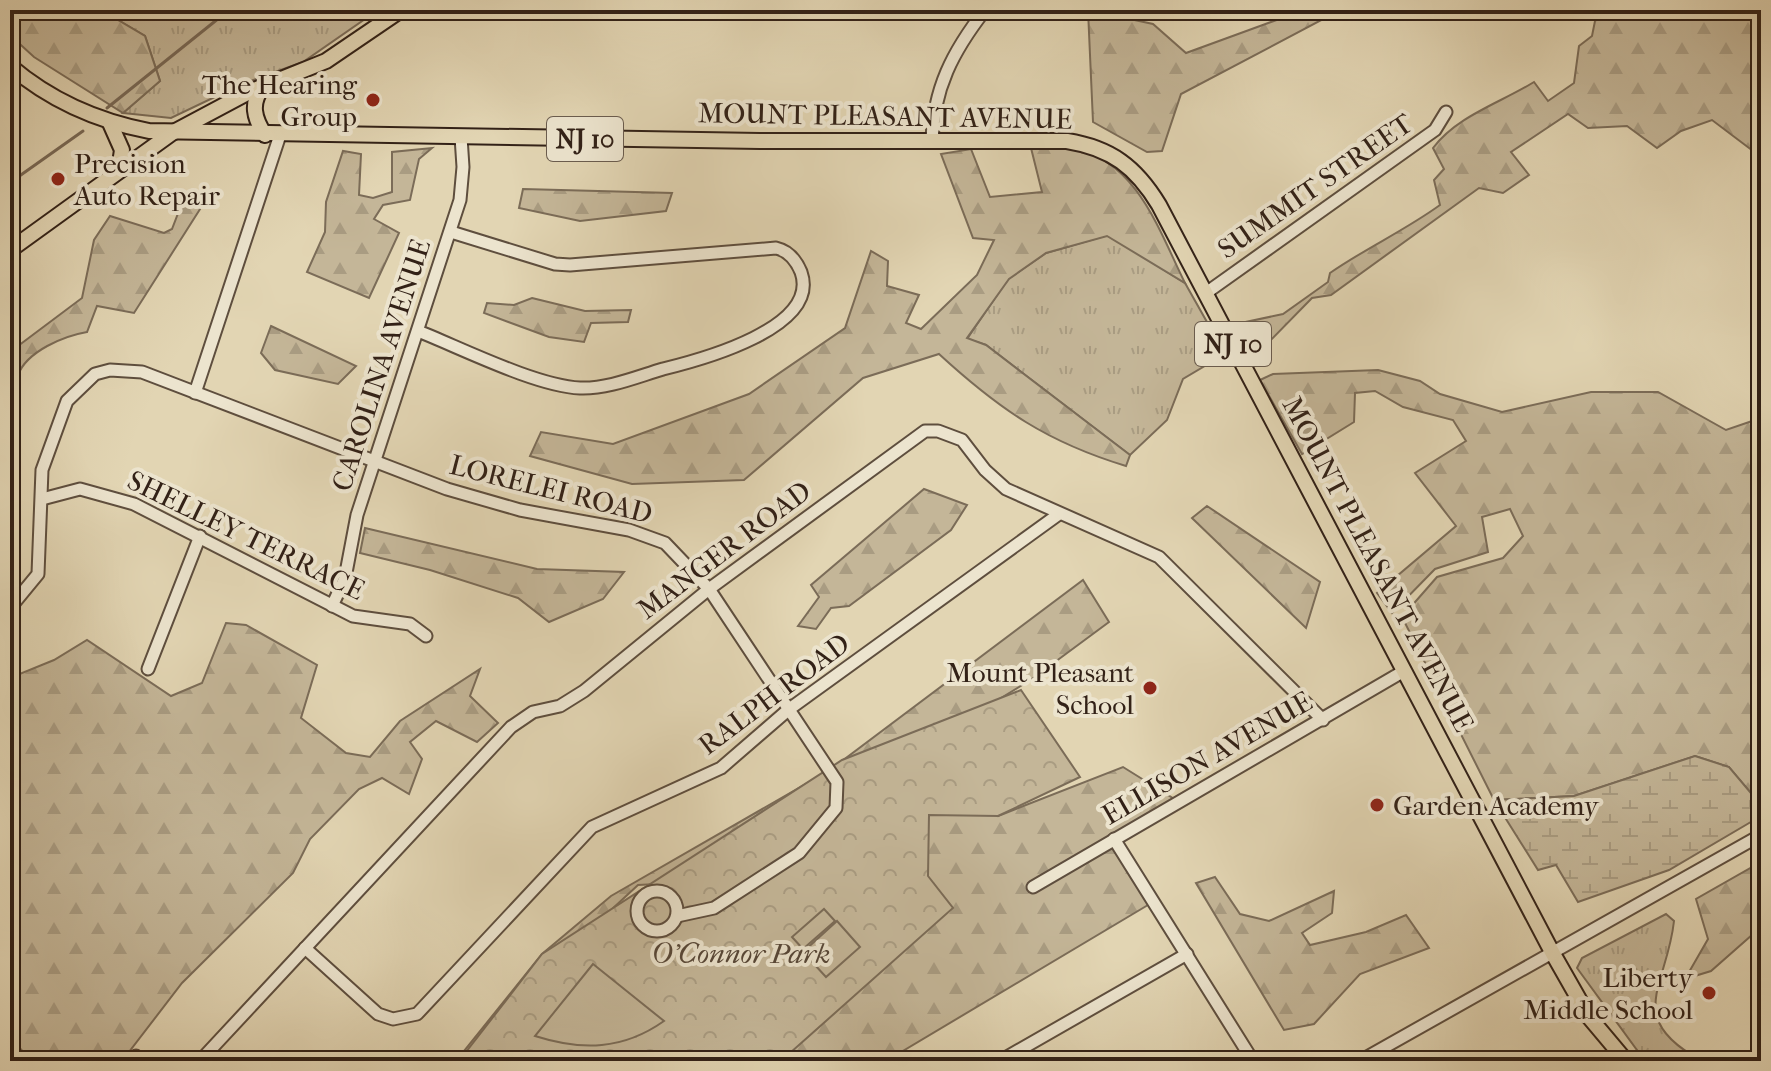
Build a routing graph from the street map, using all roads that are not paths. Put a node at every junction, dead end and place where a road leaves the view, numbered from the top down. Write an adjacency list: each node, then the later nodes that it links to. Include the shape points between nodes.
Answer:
1 (401, 10): 4 (main road, via 326,61)
2 (984, 10): 10 (street, via 947,67 936,100)
3 (10, 66): 6 (main road, MOUNT PLEASANT AVENUE / NJ 10, via 55,99)
4 (263, 86): 7 (main road); 8 (main road, via 254,106 256,120)
5 (1446, 112): 14 (street, SUMMIT STREET, via 1435,130)
6 (110, 123): 7 (main road, MOUNT PLEASANT AVENUE / NJ 10); 11 (main road, via 122,150)
7 (172, 133): 8 (main road, MOUNT PLEASANT AVENUE / NJ 10); 11 (main road)
8 (272, 135): 9 (main road, MOUNT PLEASANT AVENUE / NJ 10); 16 (street)
9 (461, 137): 10 (main road, MOUNT PLEASANT AVENUE / NJ 10); 12 (street, CAROLINA AVENUE, via 462,182)
10 (932, 142): 14 (main road, MOUNT PLEASANT AVENUE / NJ 10, via 1067,141 1112,153 1147,185)
11 (119, 170): 13 (main road)
12 (451, 232): 15 (street, CAROLINA AVENUE); 15 (street, via 570,265 781,249 792,256 803,283 797,303 782,319 732,349 595,387 552,383)
13 (10, 250)
14 (1206, 293): 26 (main road, MOUNT PLEASANT AVENUE / NJ 10)
15 (418, 331): 17 (street, CAROLINA AVENUE)
16 (195, 393): 17 (street, LORELEI ROAD); 18 (street, LORELEI ROAD, via 142,372 95,374 67,401 46,452)
17 (374, 463): 21 (street, LORELEI ROAD, via 488,502 648,536 677,552); 22 (street, CAROLINA AVENUE, via 345,578)
18 (42, 499): 20 (street, SHELLEY TERRACE, via 95,490); 23 (street, LORELEI ROAD, via 38,574)
19 (1059, 514): 21 (street, MANGER ROAD, via 994,480 962,440 925,431); 27 (street, RALPH ROAD); 28 (street, MANGER ROAD, via 1171,566)
20 (200, 536): 22 (street, SHELLEY TERRACE); 25 (street)
21 (709, 589): 27 (street, LORELEI ROAD); 33 (street, MANGER ROAD, via 584,691 511,727)
22 (332, 606): 24 (street, SHELLEY TERRACE, via 368,621 410,624)
23 (10, 608)
24 (426, 636)
25 (148, 669)
26 (1404, 671): 28 (street, ELLISON AVENUE); 34 (main road, MOUNT PLEASANT AVENUE / NJ 10)
27 (788, 710): 32 (street, LORELEI ROAD, via 837,782 836,808 799,853 714,908); 33 (street, RALPH ROAD, via 721,768 592,827 417,1014 402,1019 378,1014)
28 (1323, 720): 30 (street, ELLISON AVENUE)
29 (1761, 835): 34 (street)
30 (1114, 839): 31 (street, ELLISON AVENUE); 35 (street)
31 (1033, 887)
32 (677, 916)
33 (305, 948): 37 (street, MANGER ROAD)
34 (1552, 952): 36 (street); 41 (main road, MOUNT PLEASANT AVENUE / NJ 10, via 1589,1017)
35 (1187, 954): 38 (street); 39 (street)
36 (1379, 1056): 40 (street)
37 (200, 1061)
38 (1000, 1061)
39 (1253, 1061)
40 (1360, 1061)
41 (1626, 1061)

